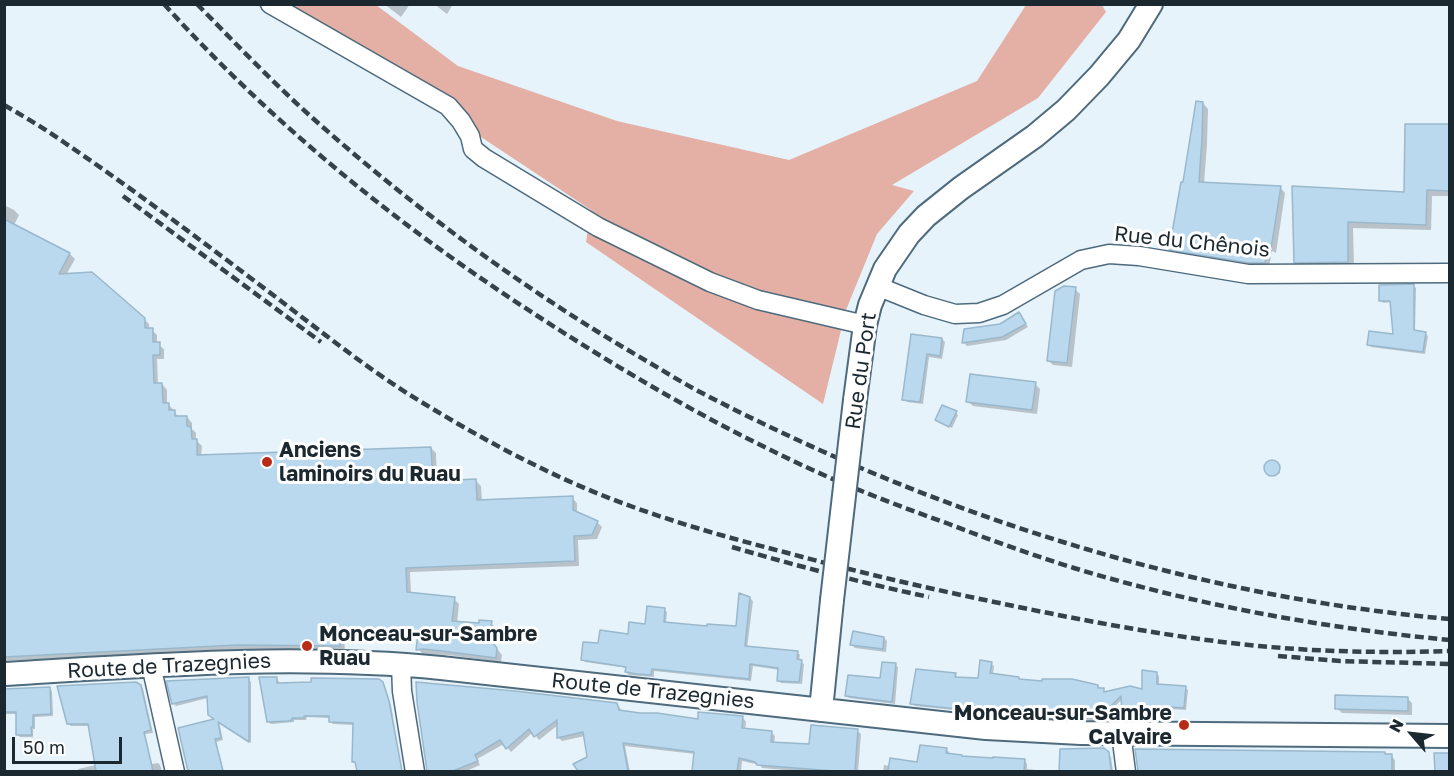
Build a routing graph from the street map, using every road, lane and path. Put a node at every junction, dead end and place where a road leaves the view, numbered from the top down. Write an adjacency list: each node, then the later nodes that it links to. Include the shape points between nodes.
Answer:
1 (270, 4): 5 (street, via 448,106 470,136 473,149 484,158 598,227 710,282 758,300)
2 (1151, 4): 4 (main road, Rue du Port, via 1129,40 1066,110 926,216 896,252)
3 (1449, 273): 4 (street, Rue du Chênois, via 1248,274 1109,254 1082,260 1003,305 979,313 955,314)
4 (877, 285): 5 (main road, Rue du Port)
5 (865, 325): 9 (main road, Rue du Port, bridge)
6 (401, 665): 7 (main road, Route de Trazegnies, via 237,661); 9 (main road, Route de Trazegnies); 13 (street)
7 (151, 666): 8 (main road, Route de Trazegnies); 12 (street)
8 (4, 674)
9 (821, 710): 10 (main road, Route de Trazegnies, via 996,729)
10 (1121, 733): 11 (main road, Route de Trazegnies); 14 (street)
11 (1449, 736)
12 (175, 771)
13 (415, 771)
14 (1126, 771)

